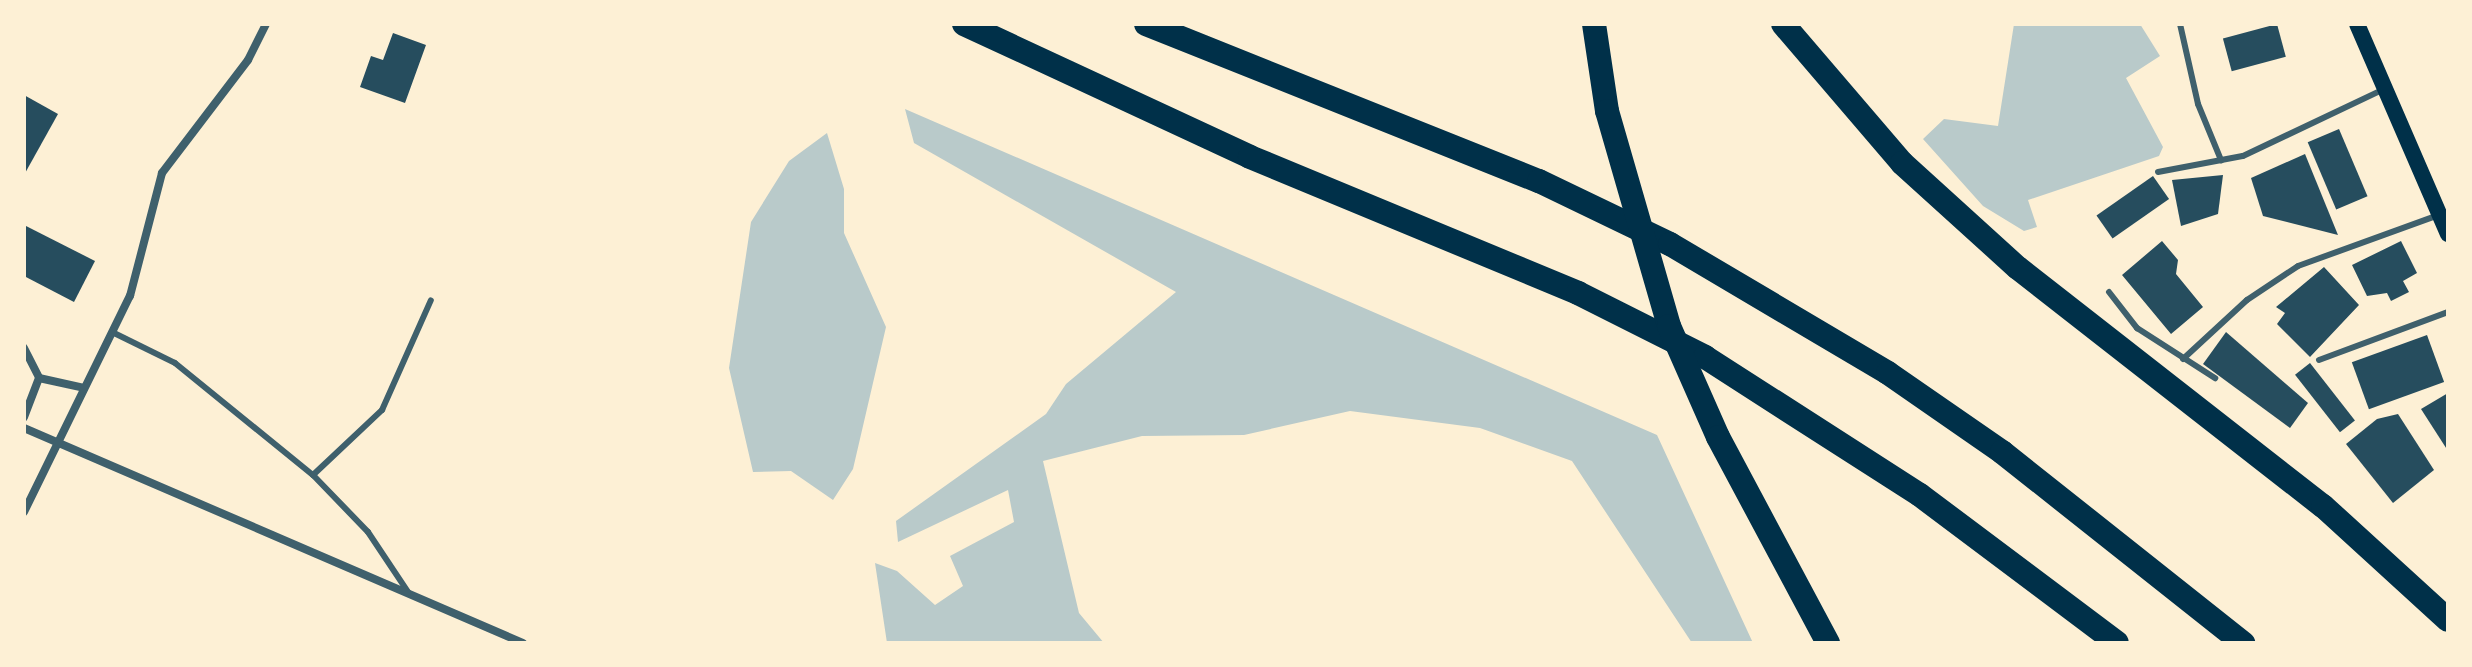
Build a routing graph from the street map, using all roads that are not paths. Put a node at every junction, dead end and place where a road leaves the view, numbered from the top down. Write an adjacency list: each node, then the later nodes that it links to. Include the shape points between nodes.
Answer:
1 (266, 24): 16 (street, via 248,60 162,173 130,296)
2 (964, 24): 32 (highway, via 1250,157 1565,288 1705,357 1814,422)
3 (1146, 24): 33 (highway, via 1539,181 1670,244 2002,452)
4 (1594, 24): 31 (highway, via 1610,125 1669,326 1718,437)
5 (1783, 24): 29 (highway, via 1902,163 2018,268 2298,486)
6 (2180, 24): 9 (lane, via 2198,104)
7 (2357, 24): 8 (main road)
8 (2384, 89): 9 (lane); 11 (main road)
9 (2221, 160): 10 (lane)
10 (2158, 172)
11 (2439, 215): 12 (main road); 18 (lane, via 2298,266 2247,300)
12 (2448, 234)
13 (2109, 292): 18 (lane, via 2137,328)
14 (431, 300): 26 (lane, via 382,410)
15 (2448, 312): 19 (lane)
16 (112, 332): 22 (street); 26 (lane, via 175,363)
17 (24, 348): 20 (street)
18 (2183, 359): 21 (lane)
19 (2319, 360)
20 (39, 378): 22 (street); 23 (street)
21 (2215, 378)
22 (84, 388): 25 (street)
23 (24, 417)
24 (24, 428): 25 (street)
25 (55, 446): 27 (street); 28 (street)
26 (313, 475): 28 (lane, via 368,532)
27 (24, 512)
28 (408, 592): 30 (street)
29 (2448, 620)
30 (523, 643)
31 (1828, 643)
32 (2117, 643)
33 (2243, 643)

